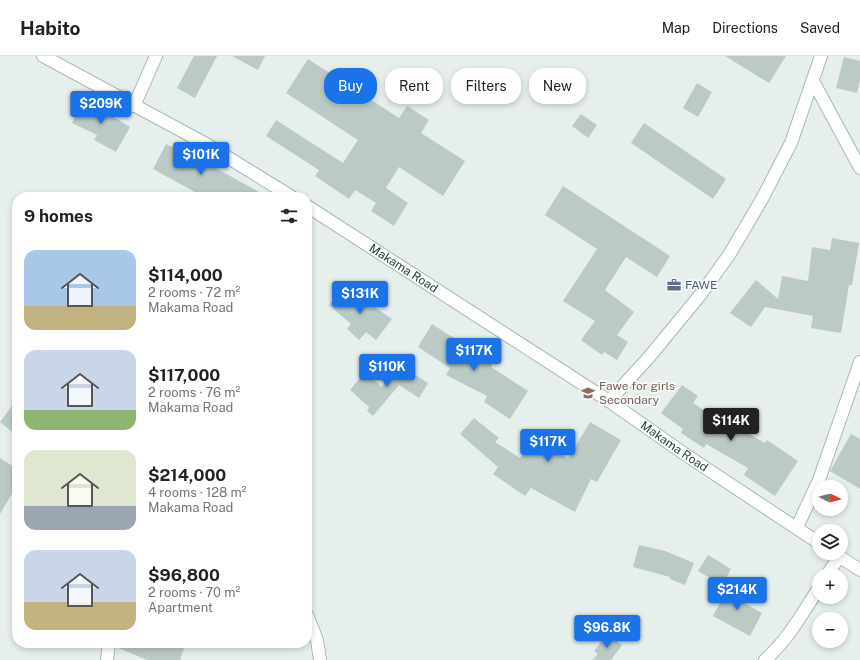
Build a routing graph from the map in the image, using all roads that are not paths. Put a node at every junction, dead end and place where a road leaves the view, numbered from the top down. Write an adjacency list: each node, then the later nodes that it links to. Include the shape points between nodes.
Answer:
1 (44, 56): 5 (street)
2 (156, 56): 5 (street)
3 (821, 56): 4 (street)
4 (813, 81): 6 (street); 10 (street, via 791,143 729,256 650,356)
5 (134, 106): 7 (street, via 206,144)
6 (860, 168)
7 (284, 192)
8 (312, 209): 10 (street, Makama Road)
9 (860, 362): 11 (street, via 819,480)
10 (609, 401): 11 (street, Makama Road)
11 (797, 527): 12 (street, Makama Road)
12 (812, 538)
13 (844, 560): 14 (street)
14 (860, 570)
15 (812, 599): 20 (street, via 788,635)
16 (312, 629): 19 (street)
17 (108, 648): 18 (street)
18 (107, 660)
19 (320, 660)
20 (765, 660)

